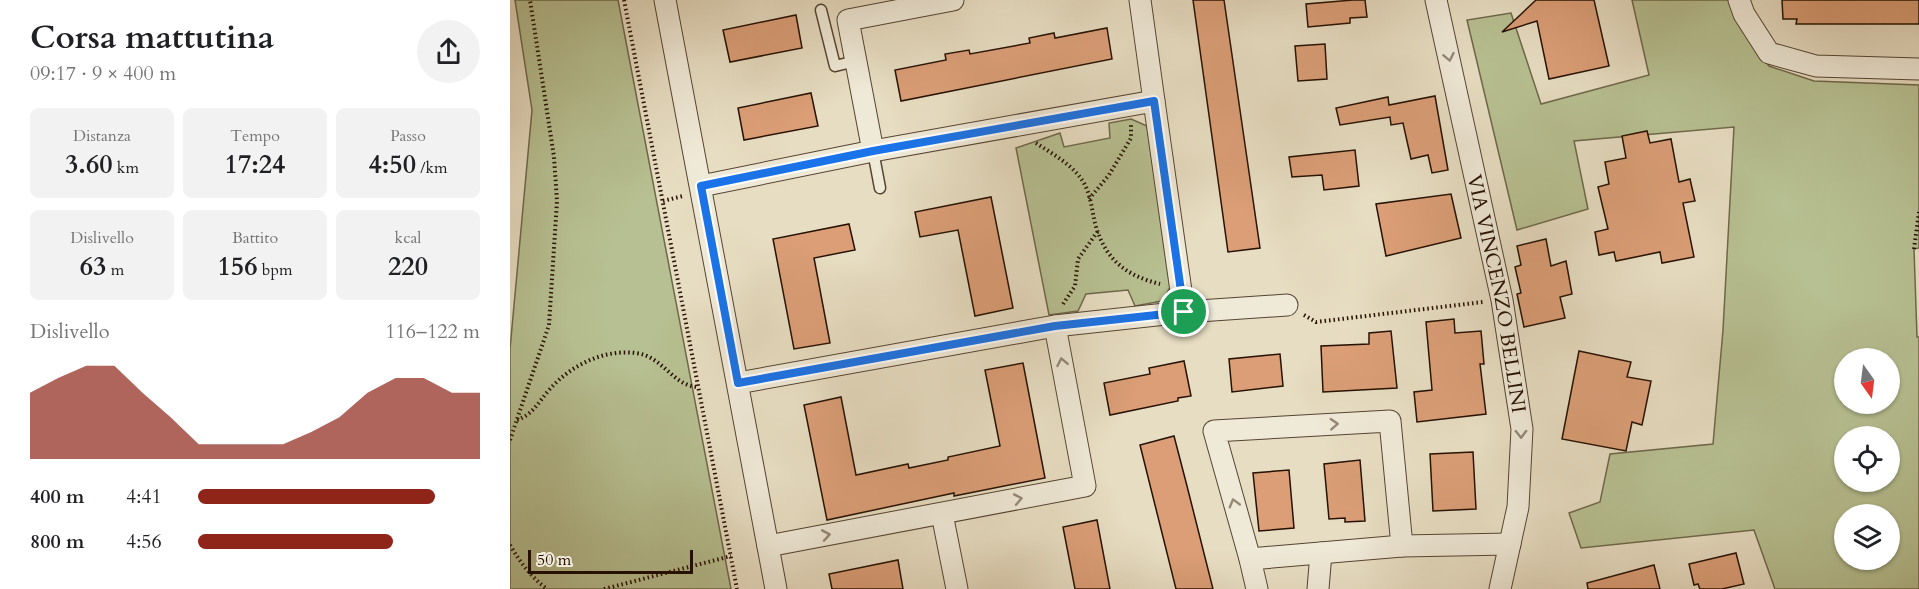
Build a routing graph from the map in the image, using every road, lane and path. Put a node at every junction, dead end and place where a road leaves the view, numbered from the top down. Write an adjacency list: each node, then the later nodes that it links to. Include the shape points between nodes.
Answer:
1 (530, 0): 28 (path, via 557,201 549,325)
2 (624, 0): 27 (path)
3 (665, 0): 15 (street)
4 (954, 0): 9 (street, via 848,20)
5 (1140, 0): 11 (street)
6 (1436, 0): 22 (street, VIA VINCENZO BELLINI, one-way to 22)
7 (1739, 0): 10 (street, via 1769,53 1816,66)
8 (821, 10): 9 (lane, via 835,66)
9 (856, 61): 14 (street)
10 (1919, 69)
11 (1154, 101): 12 (street); 21 (street)
12 (1128, 106): 13 (street); 17 (path, via 1131,138)
13 (1015, 126): 14 (street); 17 (path, via 1068,164 1084,184)
14 (873, 151): 15 (street); 16 (lane)
15 (701, 186): 26 (street)
16 (880, 188)
17 (1089, 199): 19 (path)
18 (1919, 212): 20 (path)
19 (1098, 231): 21 (path, via 1110,257 1128,273 1152,282); 25 (path, via 1078,259 1075,286 1065,303 1049,315)
20 (1914, 249)
21 (1181, 286): 24 (street)
22 (1502, 300): 23 (path, via 1316,322); 31 (street, VIA VINCENZO BELLINI, one-way to 31, via 1522,429 1518,507)
23 (1287, 305): 24 (street)
24 (1184, 312): 25 (street)
25 (1055, 326): 26 (street); 30 (street, one-way to 25, via 1085,486)
26 (738, 383): 33 (street)
27 (699, 387): 28 (path, via 688,387 657,361 639,353 617,351 570,370 528,416); 36 (path)
28 (516, 420): 29 (path)
29 (510, 440)
30 (942, 514): 33 (street, one-way to 30); 42 (street)
31 (1510, 544): 34 (street); 45 (street, VIA VINCENZO BELLINI)
32 (510, 545): 38 (path, via 521,564)
33 (768, 546): 41 (street)
34 (1401, 546): 35 (street); 37 (street, one-way to 34, via 1214,431 1390,421)
35 (1321, 553): 37 (street); 44 (street)
36 (731, 556): 39 (path); 40 (path)
37 (1250, 559): 43 (street)
38 (547, 589)
39 (604, 589)
40 (737, 589)
41 (776, 589)
42 (957, 589)
43 (1257, 589)
44 (1318, 589)
45 (1500, 589)

